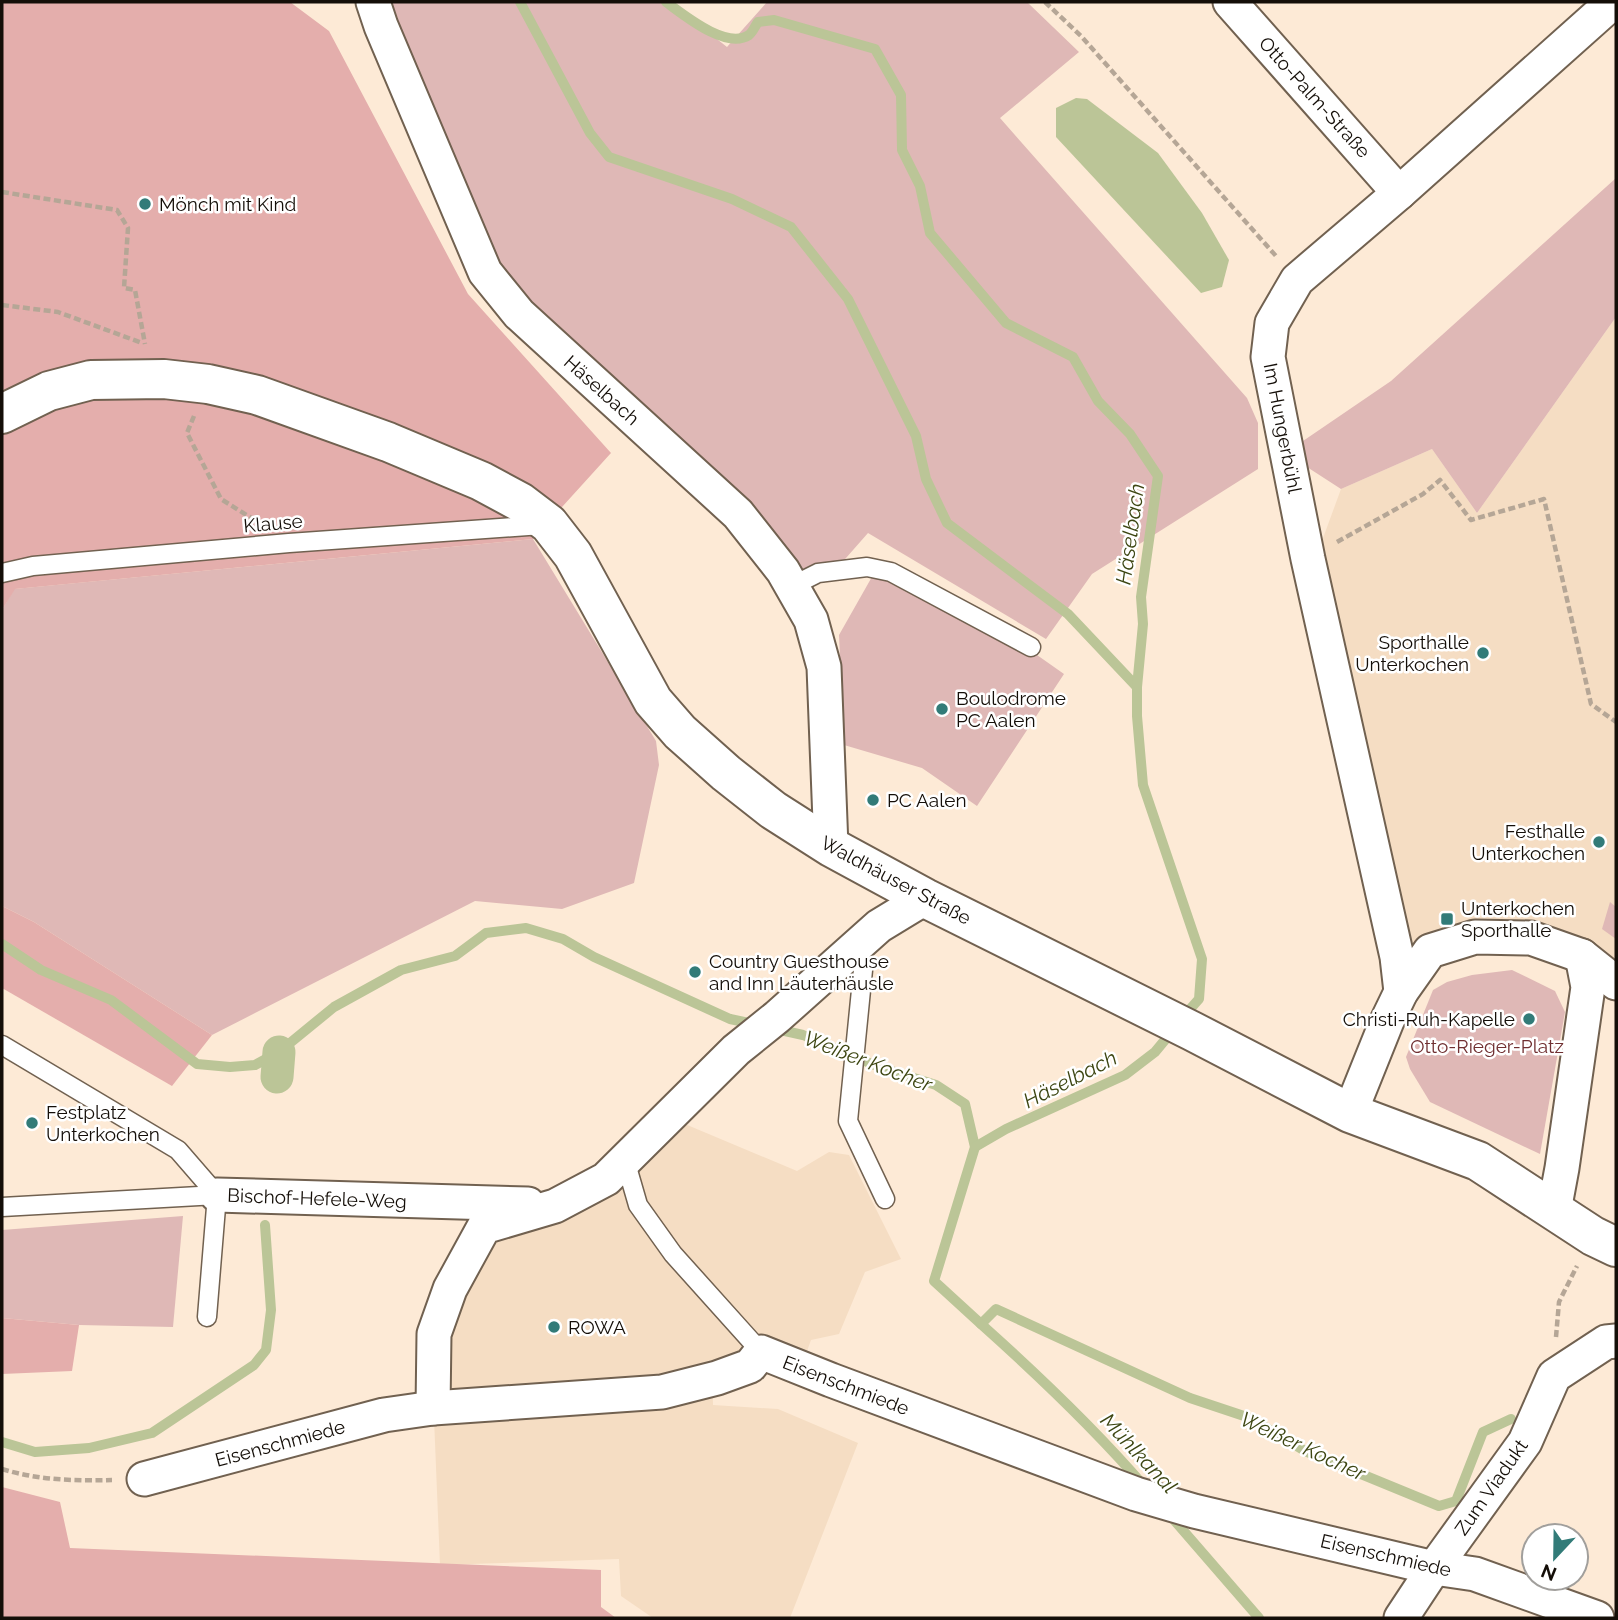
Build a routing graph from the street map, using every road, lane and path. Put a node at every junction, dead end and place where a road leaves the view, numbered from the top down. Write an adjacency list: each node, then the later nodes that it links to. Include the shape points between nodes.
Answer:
1 (373, 2): 17 (street, Häselbach, via 485,272 519,314 738,513)
2 (1045, 2): 7 (path, via 1081,36)
3 (1230, 2): 6 (street, Otto-Palm-Straße)
4 (1613, 2): 6 (street, Im Hungerbühl)
5 (2, 192): 9 (path, via 117,210 128,228 124,288 135,290)
6 (1399, 193): 7 (street, Im Hungerbühl)
7 (1297, 280): 15 (street, Im Hungerbühl, via 1272,323 1268,357)
8 (2, 305): 9 (path, via 58,312)
9 (145, 344): 10 (path)
10 (164, 379): 11 (street, Waldhäuser Straße); 12 (street, Waldhäuser Straße, via 91,380 49,391)
11 (208, 384): 13 (street, Waldhäuser Straße, via 257,395 388,442 481,481); 14 (path, via 187,433 221,499)
12 (2, 414)
13 (549, 524): 14 (lane, Klause); 20 (street, Waldhäuser Straße, via 573,555 653,701 671,722 773,810)
14 (289, 543): 16 (lane, Klause, via 33,566)
15 (1308, 559): 19 (path, via 1440,480 1471,520 1544,499 1591,704); 25 (street, Im Hungerbühl)
16 (2, 573)
17 (792, 586): 18 (lane, via 818,573 867,567 891,572); 20 (street, Häselbach, via 811,621 824,667)
18 (1031, 647)
19 (1616, 722)
20 (831, 847): 21 (street, Waldhäuser Straße)
21 (925, 898): 22 (street, Bischof-Hefele-Weg); 27 (street, Waldhäuser Straße)
22 (858, 944): 28 (street, Bischof-Hefele-Weg, via 736,1050); 30 (lane, via 863,970 848,1121)
23 (1582, 956): 24 (street); 25 (street, via 1531,938 1475,937 1430,951); 33 (street, via 1588,987)
24 (1616, 983)
25 (1401, 992): 27 (street)
26 (2, 1045): 29 (lane, Bischof-Hefele-Weg, via 178,1150)
27 (1350, 1113): 33 (street, Waldhäuser Straße, via 1478,1161)
28 (625, 1160): 31 (street, Bischof-Hefele-Weg, via 606,1179); 37 (lane, via 638,1205 673,1254)
29 (217, 1195): 31 (street, Bischof-Hefele-Weg); 32 (lane); 35 (lane)
30 (885, 1199)
31 (555, 1206): 39 (street, Bischof-Hefele-Weg, via 484,1227 450,1289 434,1334)
32 (2, 1207)
33 (1554, 1211): 34 (street, Waldhäuser Straße)
34 (1604, 1242): 38 (path, via 1559,1302)
35 (207, 1317)
36 (1616, 1341): 38 (street, via 1606,1342)
37 (761, 1352): 39 (street, Eisenschmiede, via 750,1366 662,1392); 42 (street, Eisenschmiede, via 1136,1494)
38 (1554, 1376): 42 (street, Zum Viadukt, via 1525,1442)
39 (433, 1408): 41 (street, Eisenschmiede, via 384,1415)
40 (2, 1469): 41 (path, via 87,1481)
41 (144, 1479)
42 (1434, 1567): 43 (street, Zum Viadukt); 44 (street, Eisenschmiede, via 1475,1574)
43 (1401, 1618)
44 (1597, 1618)

